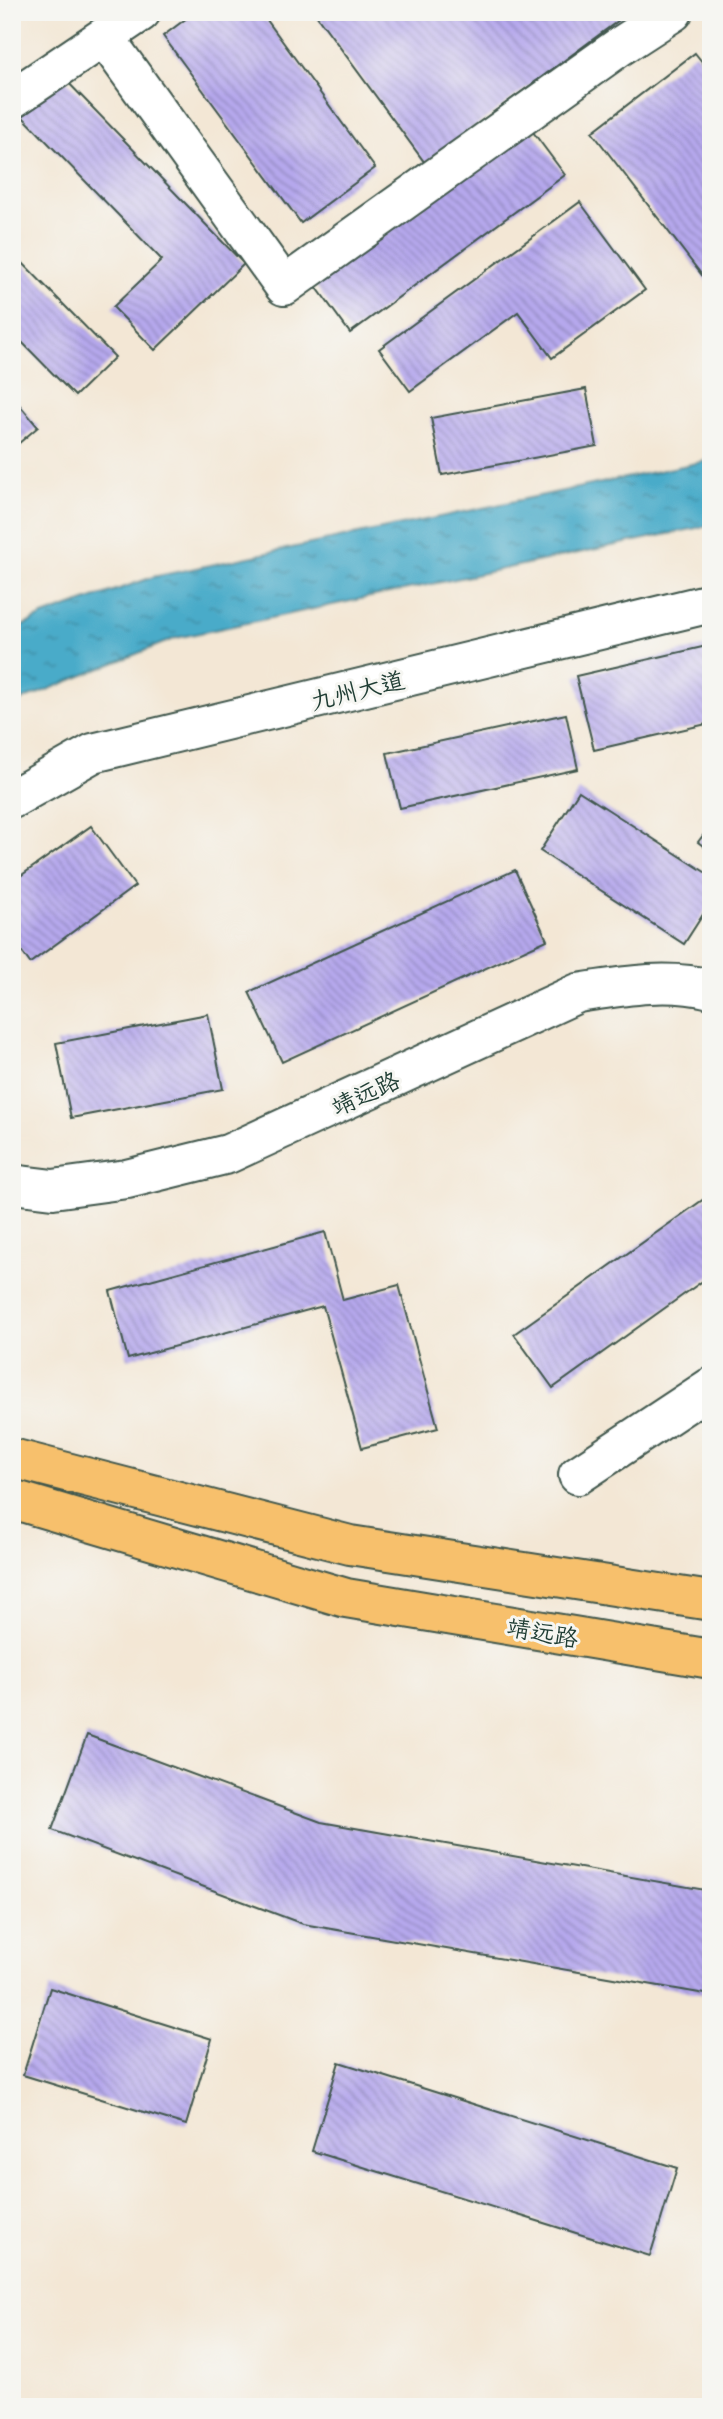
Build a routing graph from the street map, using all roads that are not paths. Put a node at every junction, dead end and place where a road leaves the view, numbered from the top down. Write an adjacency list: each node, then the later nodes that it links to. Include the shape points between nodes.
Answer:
1 (141, 12): 3 (street)
2 (673, 12): 3 (street, via 284,286)
3 (105, 38): 4 (street)
4 (12, 99)
5 (711, 603): 6 (street, 九州大道, via 93,753)
6 (12, 799)
7 (711, 989): 8 (street, 靖远路, via 686,983 578,993 228,1154 127,1179 53,1189)
8 (12, 1184)
9 (711, 1387): 11 (street)
10 (12, 1458): 13 (main road, via 351,1545)
11 (578, 1475)
12 (12, 1499): 14 (main road, 靖远路, via 346,1598)
13 (711, 1601)
14 (711, 1659)

